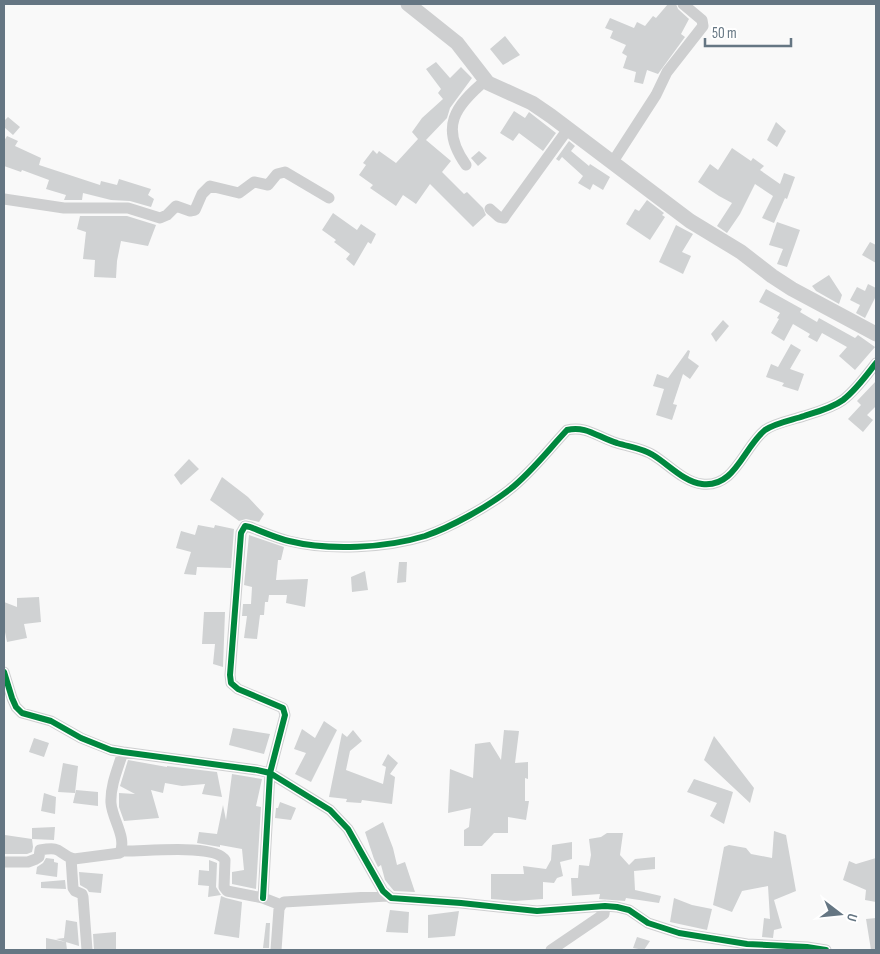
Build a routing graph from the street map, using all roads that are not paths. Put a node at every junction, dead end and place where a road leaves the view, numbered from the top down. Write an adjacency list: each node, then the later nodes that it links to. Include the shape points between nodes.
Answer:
1 (408, 4): 3 (street, via 457,44)
2 (683, 4): 5 (street, via 702,20 703,26 667,72)
3 (486, 80): 4 (street, via 532,104); 6 (street, via 468,95 456,111 453,122 455,146)
4 (568, 129): 5 (street); 9 (street, via 505,216 501,218)
5 (612, 163): 10 (street, via 792,290)
6 (466, 165)
7 (329, 198): 8 (street, via 285,172 274,176 268,185 254,182 239,193 210,186 202,194 196,210 176,206 160,218 128,208 64,208)
8 (4, 199)
9 (490, 209)
10 (876, 334)
11 (876, 363): 14 (street, via 843,400 766,429 728,477 716,484 688,480 650,453 576,428 567,430 509,490 468,516 426,535 398,542 320,546 289,541 245,526 241,533 230,675 238,689 283,708 285,714)
12 (4, 672): 13 (street, via 12,698 22,713 51,721 81,738)
13 (122, 752): 14 (street); 15 (street, via 111,804 119,825)
14 (270, 772): 18 (street, via 337,817); 19 (street)
15 (122, 851): 16 (street); 19 (street, via 187,848 220,855 224,860 225,890)
16 (71, 858): 17 (street, via 53,848 40,850 39,857 33,861); 22 (street, via 74,890 83,895)
17 (4, 862)
18 (386, 896): 20 (street, via 284,902); 21 (street, via 396,900 537,911)
19 (263, 898): 20 (street)
20 (281, 905): 23 (street)
21 (605, 906): 24 (street, via 604,914); 25 (street, via 629,910 648,923 679,934 747,944)
22 (87, 950)
23 (276, 950)
24 (551, 950)
25 (826, 950)

